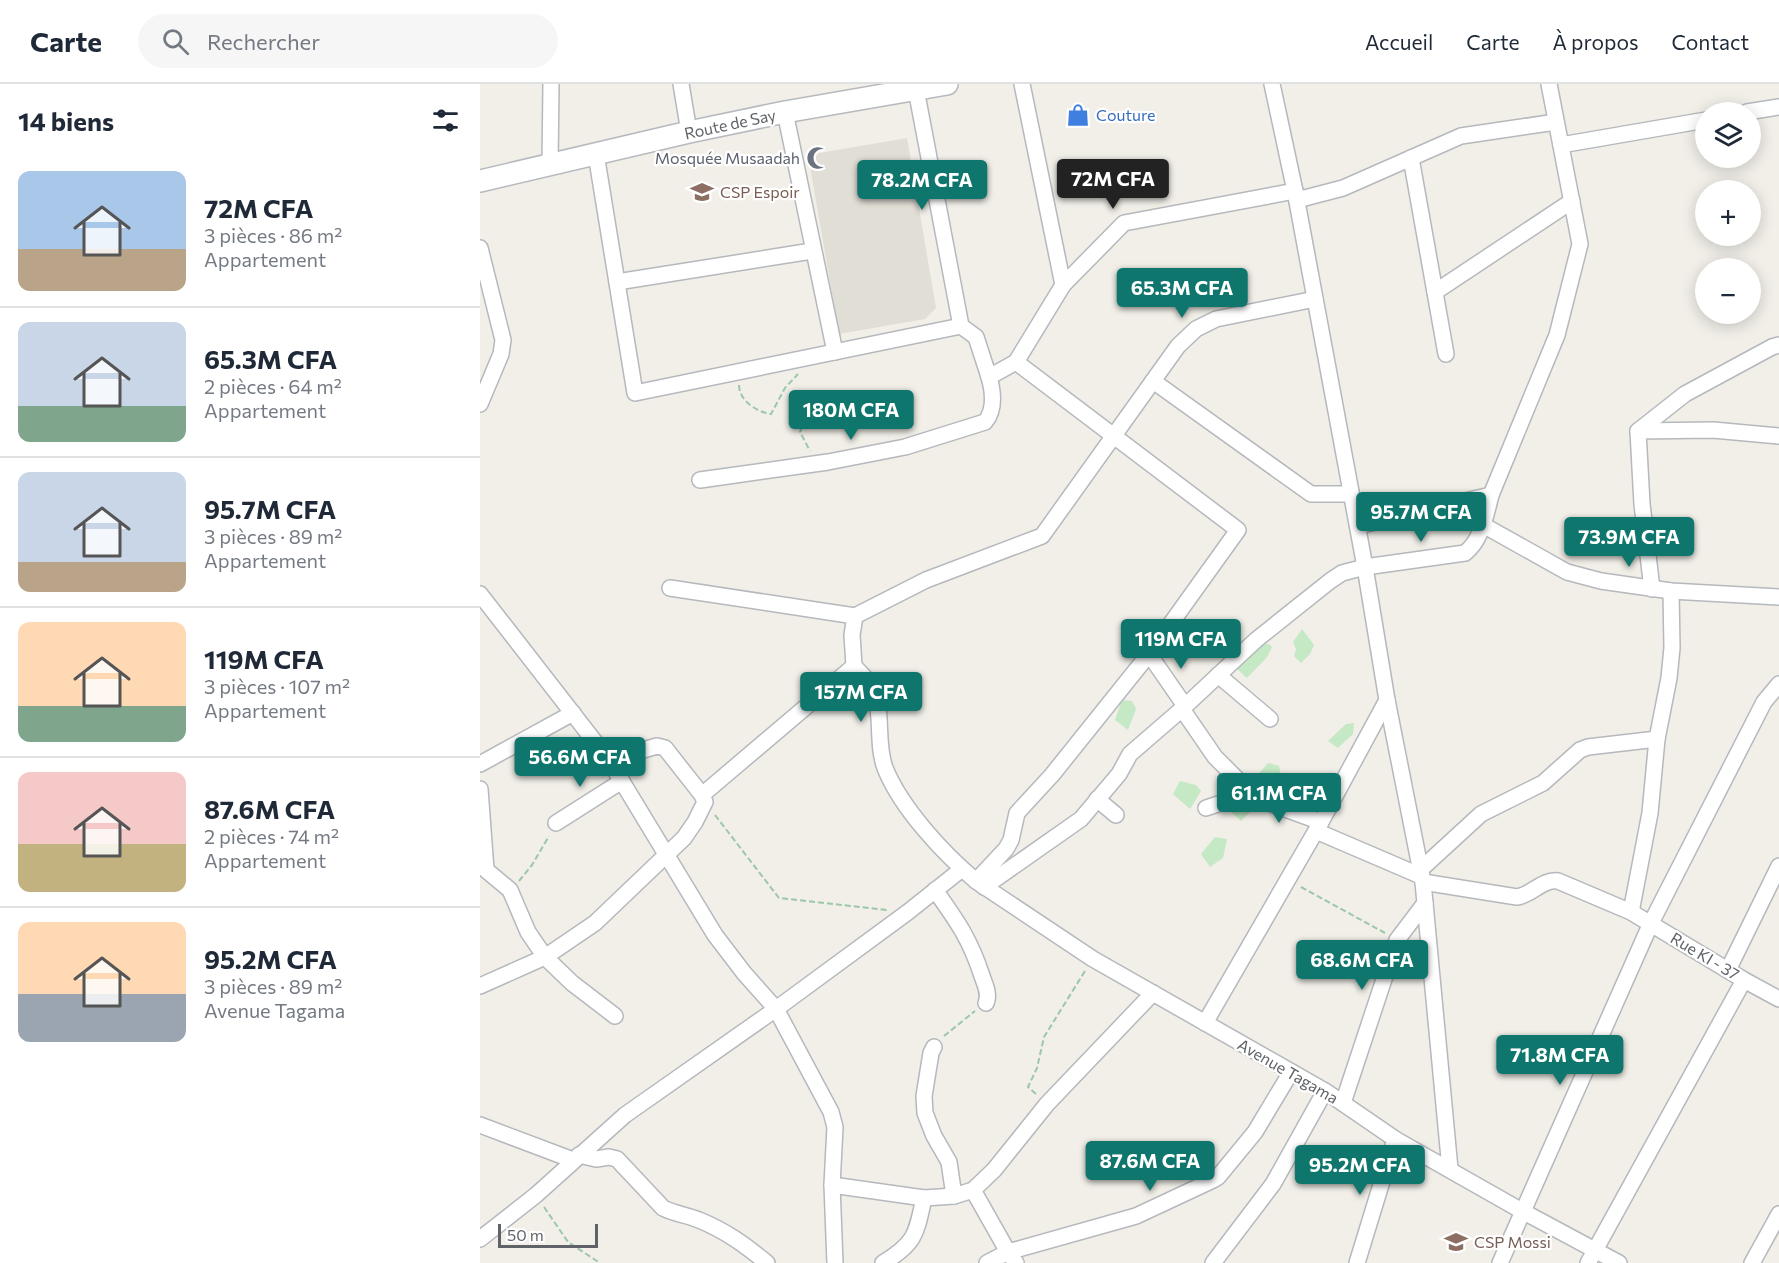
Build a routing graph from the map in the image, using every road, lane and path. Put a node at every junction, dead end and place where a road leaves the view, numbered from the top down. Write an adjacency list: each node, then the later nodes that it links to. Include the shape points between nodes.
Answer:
1 (551, 84): 17 (street)
2 (681, 84): 13 (street)
3 (947, 84): 7 (main road, Route de Say)
4 (1022, 84): 24 (street)
5 (1272, 84): 19 (street)
6 (1549, 84): 11 (street)
7 (916, 87): 10 (main road, Route de Say); 29 (street)
8 (1779, 107): 9 (street)
9 (1761, 110)
10 (785, 112): 13 (main road, Route de Say); 22 (street)
11 (1556, 122): 14 (street); 16 (street, via 1461,136)
12 (1695, 122): 14 (street)
13 (689, 132): 15 (main road, Route de Say)
14 (1561, 145): 20 (street)
15 (596, 154): 17 (main road, Route de Say); 23 (street)
16 (1411, 158): 19 (street, via 1343,188); 25 (street)
17 (550, 165): 18 (main road, Route de Say)
18 (480, 181)
19 (1296, 196): 24 (street, via 1124,223); 26 (street)
20 (1572, 201): 25 (street); 46 (street, via 1580,244 1557,335)
21 (480, 248): 28 (street)
22 (812, 251): 23 (street); 31 (street)
23 (616, 282): 35 (street, via 634,393)
24 (1063, 285): 34 (street)
25 (1435, 292): 32 (street)
26 (1315, 299): 37 (street, via 1216,319 1196,328); 45 (street)
27 (480, 305): 28 (street)
28 (496, 309): 38 (street, via 503,345)
29 (961, 326): 31 (street); 36 (street, via 976,337)
30 (1779, 345): 40 (street, via 1685,394)
31 (835, 352): 33 (street)
32 (1446, 354)
33 (818, 355): 35 (street); 35 (path, via 785,387 771,414 762,413 739,393)
34 (1016, 362): 36 (street); 41 (street)
35 (738, 372)
36 (989, 377): 43 (street, via 994,392 985,422 905,447)
37 (1153, 381): 41 (street); 45 (street, via 1311,494)
38 (481, 400)
39 (809, 410): 43 (path, via 800,432 808,450)
40 (1638, 431): 42 (street, via 1713,430); 51 (street)
41 (1113, 436): 55 (street, via 1042,536 926,580); 56 (street, via 1238,530)
42 (1779, 436)
43 (828, 462): 44 (street)
44 (700, 480)
45 (1350, 494): 48 (street)
46 (1491, 495): 47 (street); 48 (street)
47 (1483, 525): 49 (street, via 1465,553); 51 (street, via 1567,572)
48 (1358, 526): 49 (street)
49 (1365, 567): 58 (street, via 1330,581 1256,639); 60 (street)
50 (670, 588): 55 (street)
51 (1652, 589): 52 (street)
52 (1671, 591): 54 (street); 64 (street, via 1672,648)
53 (480, 594): 62 (street)
54 (1779, 597)
55 (855, 616): 57 (street)
56 (1149, 654): 61 (street, Rue KI - 37); 82 (street, via 1017,813 1011,840)
57 (854, 666): 70 (street); 78 (street, Avenue Tagama, via 874,692 885,769 906,808)
58 (1218, 675): 61 (street); 63 (street)
59 (1779, 684): 88 (street, via 1764,702)
60 (1387, 700): 75 (street); 80 (street)
61 (1184, 707): 68 (street, Rue KI - 37, via 1215,757); 71 (street, via 1130,754)
62 (573, 713): 65 (street); 66 (street)
63 (1270, 719)
64 (1657, 739): 80 (street, via 1580,750 1543,783 1481,814); 87 (street, via 1650,813)
65 (609, 760): 67 (street); 70 (street, via 661,746)
66 (480, 764)
67 (622, 781): 74 (street); 76 (street)
68 (1243, 785): 72 (street, via 1221,803); 75 (street, Rue KI - 37, via 1266,802)
69 (480, 789): 79 (street)
70 (704, 798): 76 (street, via 695,822); 86 (path, via 779,898)
71 (1097, 799): 73 (street); 82 (street, via 1081,819)
72 (1206, 808)
73 (1116, 815)
74 (556, 823): 83 (path, via 532,865)
75 (1319, 826): 80 (street, Rue KI - 37); 81 (street)
76 (666, 855): 90 (street, via 595,923); 98 (street, via 715,935)
77 (1779, 866): 92 (street)
78 (962, 869): 82 (street, Avenue Tagama); 84 (street)
79 (483, 872): 83 (street)
80 (1421, 876): 85 (street); 87 (street, Rue KI - 37, via 1517,897 1558,881)
81 (1288, 879): 89 (path); 100 (street)
82 (980, 884): 91 (street, Avenue Tagama)
83 (510, 890): 90 (street, via 528,932)
84 (935, 890): 86 (street); 97 (street, via 973,948 988,994)
85 (1425, 903): 89 (street); 109 (street)
86 (908, 912): 98 (street)
87 (1631, 912): 88 (street, Rue KI - 37)
88 (1651, 923): 92 (street, Rue KI - 37); 115 (street)
89 (1397, 940): 104 (street)
90 (545, 957): 94 (street); 99 (street)
91 (1093, 959): 95 (street, Avenue Tagama); 105 (path, via 1044,1037 1028,1087)
92 (1728, 970): 93 (street, Rue KI - 37)
93 (1744, 980): 96 (street, Rue KI - 37); 119 (street)
94 (480, 986)
95 (1153, 993): 100 (street, Avenue Tagama); 105 (street)
96 (1779, 999)
97 (986, 1003): 101 (path)
98 (776, 1009): 108 (street, via 625,1114); 110 (street, via 834,1119)
99 (615, 1016)
100 (1205, 1023): 102 (street, Avenue Tagama)
101 (934, 1047): 113 (street, via 924,1096 925,1113 949,1161)
102 (1291, 1072): 103 (street, Avenue Tagama); 118 (street, via 1255,1132 1218,1177 1136,1216)
103 (1325, 1091): 104 (street, Avenue Tagama); 125 (street, via 1273,1184)
104 (1343, 1103): 107 (street, Avenue Tagama)
105 (1047, 1104): 111 (street, via 990,1175)
106 (480, 1125): 108 (street)
107 (1395, 1139): 109 (street, Avenue Tagama); 126 (street)
108 (576, 1158): 112 (street); 121 (street, via 617,1159 663,1208 729,1234)
109 (1450, 1168): 115 (street, Avenue Tagama)
110 (832, 1185): 114 (street); 122 (street)
111 (973, 1190): 113 (street); 118 (street)
112 (536, 1195): 117 (street); 120 (path, via 568,1242)
113 (954, 1196): 114 (street)
114 (924, 1198): 123 (street, via 913,1238)
115 (1522, 1211): 119 (street, Avenue Tagama); 127 (street)
116 (1779, 1214): 129 (street)
117 (480, 1239)
118 (1012, 1257): 124 (street)
119 (1591, 1257): 128 (street, Avenue Tagama)
120 (600, 1263)
121 (767, 1263)
122 (835, 1263)
123 (883, 1263)
124 (987, 1263)
125 (1213, 1263)
126 (1357, 1263)
127 (1500, 1263)
128 (1619, 1263)
129 (1752, 1263)

